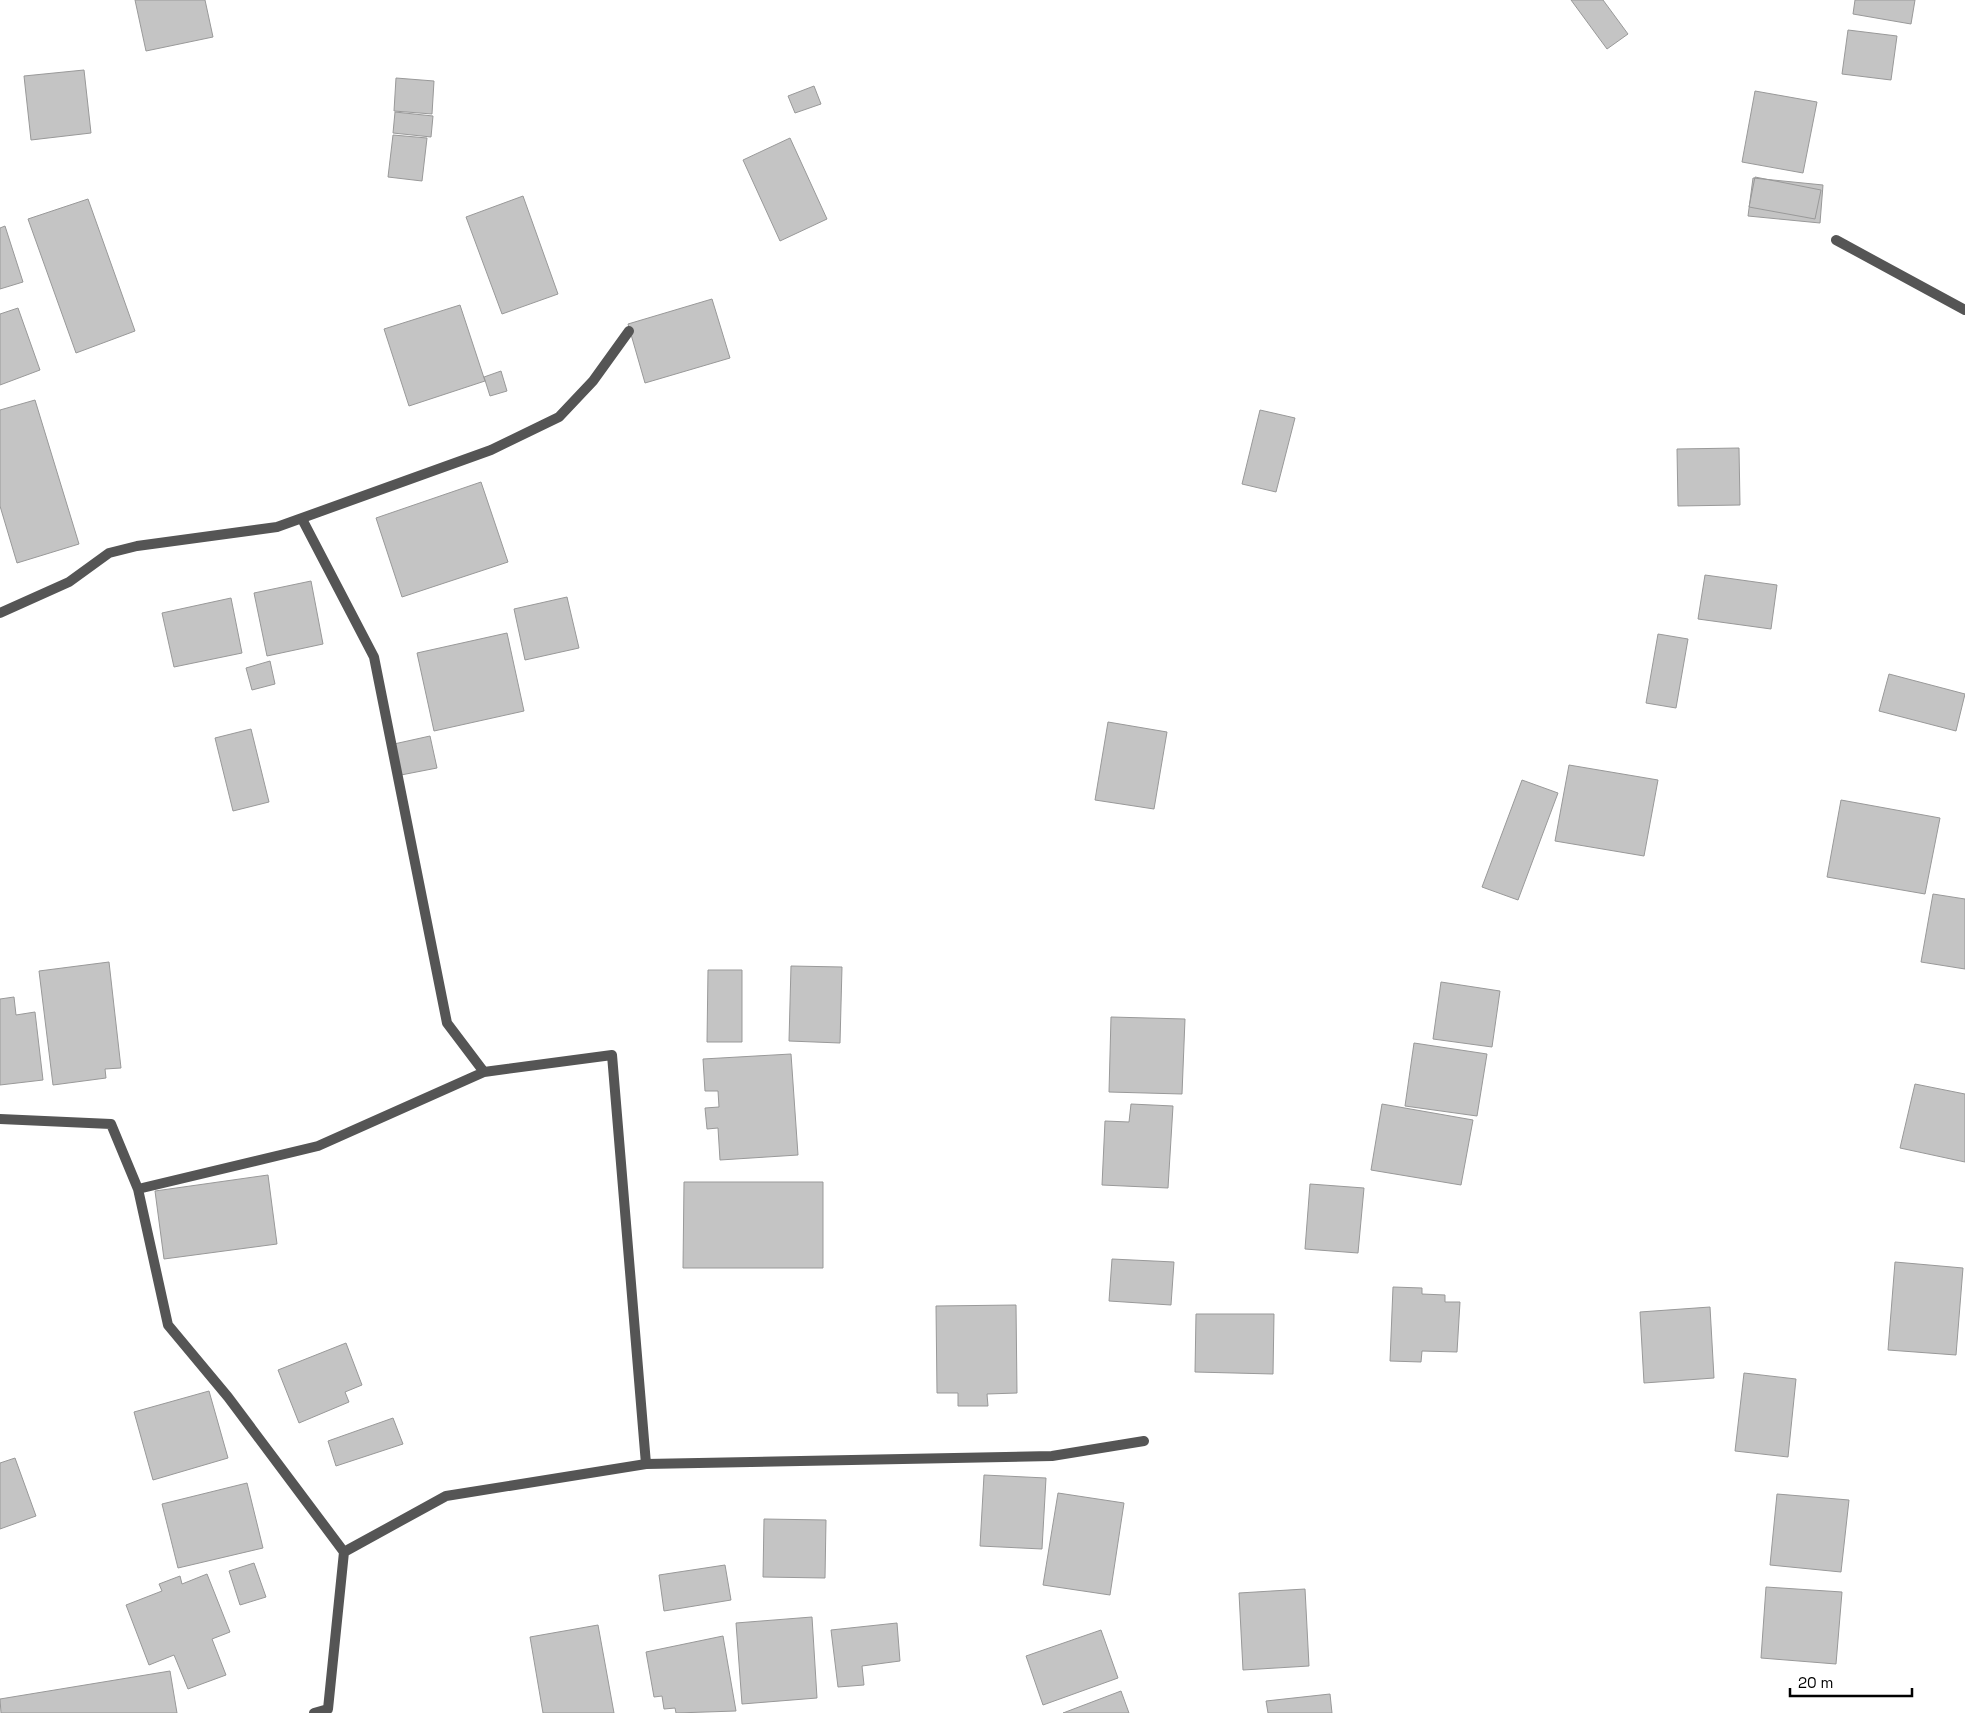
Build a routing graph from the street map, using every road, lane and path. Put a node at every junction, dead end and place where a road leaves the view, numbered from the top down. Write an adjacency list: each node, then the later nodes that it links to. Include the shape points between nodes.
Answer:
1 (1836, 240): 2 (street)
2 (1965, 310)
3 (628, 331): 4 (street, via 593,381 559,417 491,450)
4 (302, 519): 5 (street, via 277,527 137,546 109,553 68,582); 6 (street, via 374,657 447,1023)
5 (0, 612)
6 (484, 1072): 8 (street, via 318,1146); 10 (street, via 612,1055)
7 (0, 1119): 8 (street, via 110,1124)
8 (138, 1189): 11 (street, via 168,1325 228,1398)
9 (1144, 1441): 10 (street, via 1052,1456)
10 (646, 1464): 11 (street, via 446,1496)
11 (344, 1552): 12 (street, via 328,1709)
12 (314, 1713)

